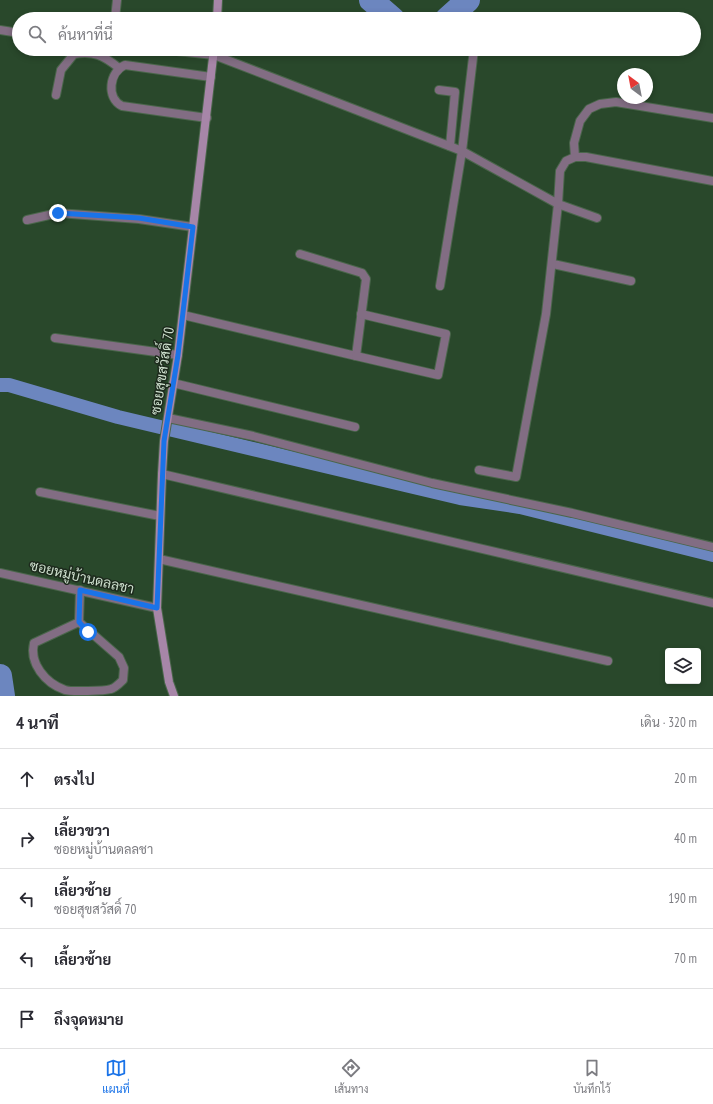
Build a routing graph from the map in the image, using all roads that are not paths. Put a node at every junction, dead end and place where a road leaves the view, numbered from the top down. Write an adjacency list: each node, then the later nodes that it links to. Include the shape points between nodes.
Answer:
1 (117, 0): 3 (street)
2 (218, 0): 4 (street)
3 (116, 12)
4 (217, 12)
5 (0, 30): 6 (street)
6 (12, 32)
7 (73, 56): 15 (street, via 62,70)
8 (102, 56): 12 (street)
9 (214, 56): 13 (street, ซอยสุขสวัสดิ์ 70)
10 (224, 56): 18 (street)
11 (473, 56): 19 (street)
12 (119, 68): 13 (street, via 125,65); 16 (street, via 111,84 116,103)
13 (211, 77): 16 (street, ซอยสุขสวัสดิ์ 70)
14 (439, 90): 18 (street, via 455,92)
15 (56, 95)
16 (206, 118): 25 (street, ซอยสุขสวัสดิ์ 70)
17 (713, 118): 20 (street, via 616,102 600,104 589,109 580,121 574,143)
18 (450, 146): 19 (street)
19 (462, 151): 22 (street); 29 (street)
20 (575, 157): 21 (street); 22 (street, via 566,160 560,171)
21 (713, 181)
22 (558, 204): 23 (street); 27 (street)
23 (596, 218)
24 (27, 220): 25 (street, via 58,213 139,218)
25 (193, 227): 31 (street, ซอยสุขสวัสดิ์ 70)
26 (300, 254): 30 (street, via 362,273 366,280)
27 (553, 264): 28 (street); 38 (street, via 516,477)
28 (631, 281)
29 (440, 286)
30 (361, 314): 34 (street); 34 (street, via 446,334 438,374)
31 (183, 315): 33 (street, ซอยสุขสวัสดิ์ 70); 34 (street)
32 (55, 338): 33 (street)
33 (178, 355): 35 (street, ซอยสุขสวัสดิ์ 70)
34 (356, 356)
35 (173, 383): 36 (street, ซอยสุขสวัสดิ์ 70); 37 (street)
36 (167, 420): 39 (street, ซอยสุขสวัสดิ์ 70); 42 (street, via 253,436 432,484 572,513)
37 (355, 427)
38 (479, 470)
39 (162, 474): 41 (street, ซอยสุขสวัสดิ์ 70); 46 (street)
40 (40, 492): 41 (street)
41 (160, 516): 43 (street, ซอยสุขสวัสดิ์ 70)
42 (713, 547)
43 (159, 559): 47 (street, ซอยสุขสวัสดิ์ 70); 49 (street)
44 (0, 573): 45 (street, ซอยหมู่บ้านดลลชา)
45 (80, 590): 47 (street, ซอยหมู่บ้านดลลชา); 48 (street)
46 (713, 603)
47 (157, 608): 50 (street, ซอยสุขสวัสดิ์ 70, via 169,682)
48 (79, 622): 48 (street, via 120,657 124,668 123,680 112,689 66,690 50,681 36,666 32,652 34,643)
49 (608, 662)
50 (175, 696)

